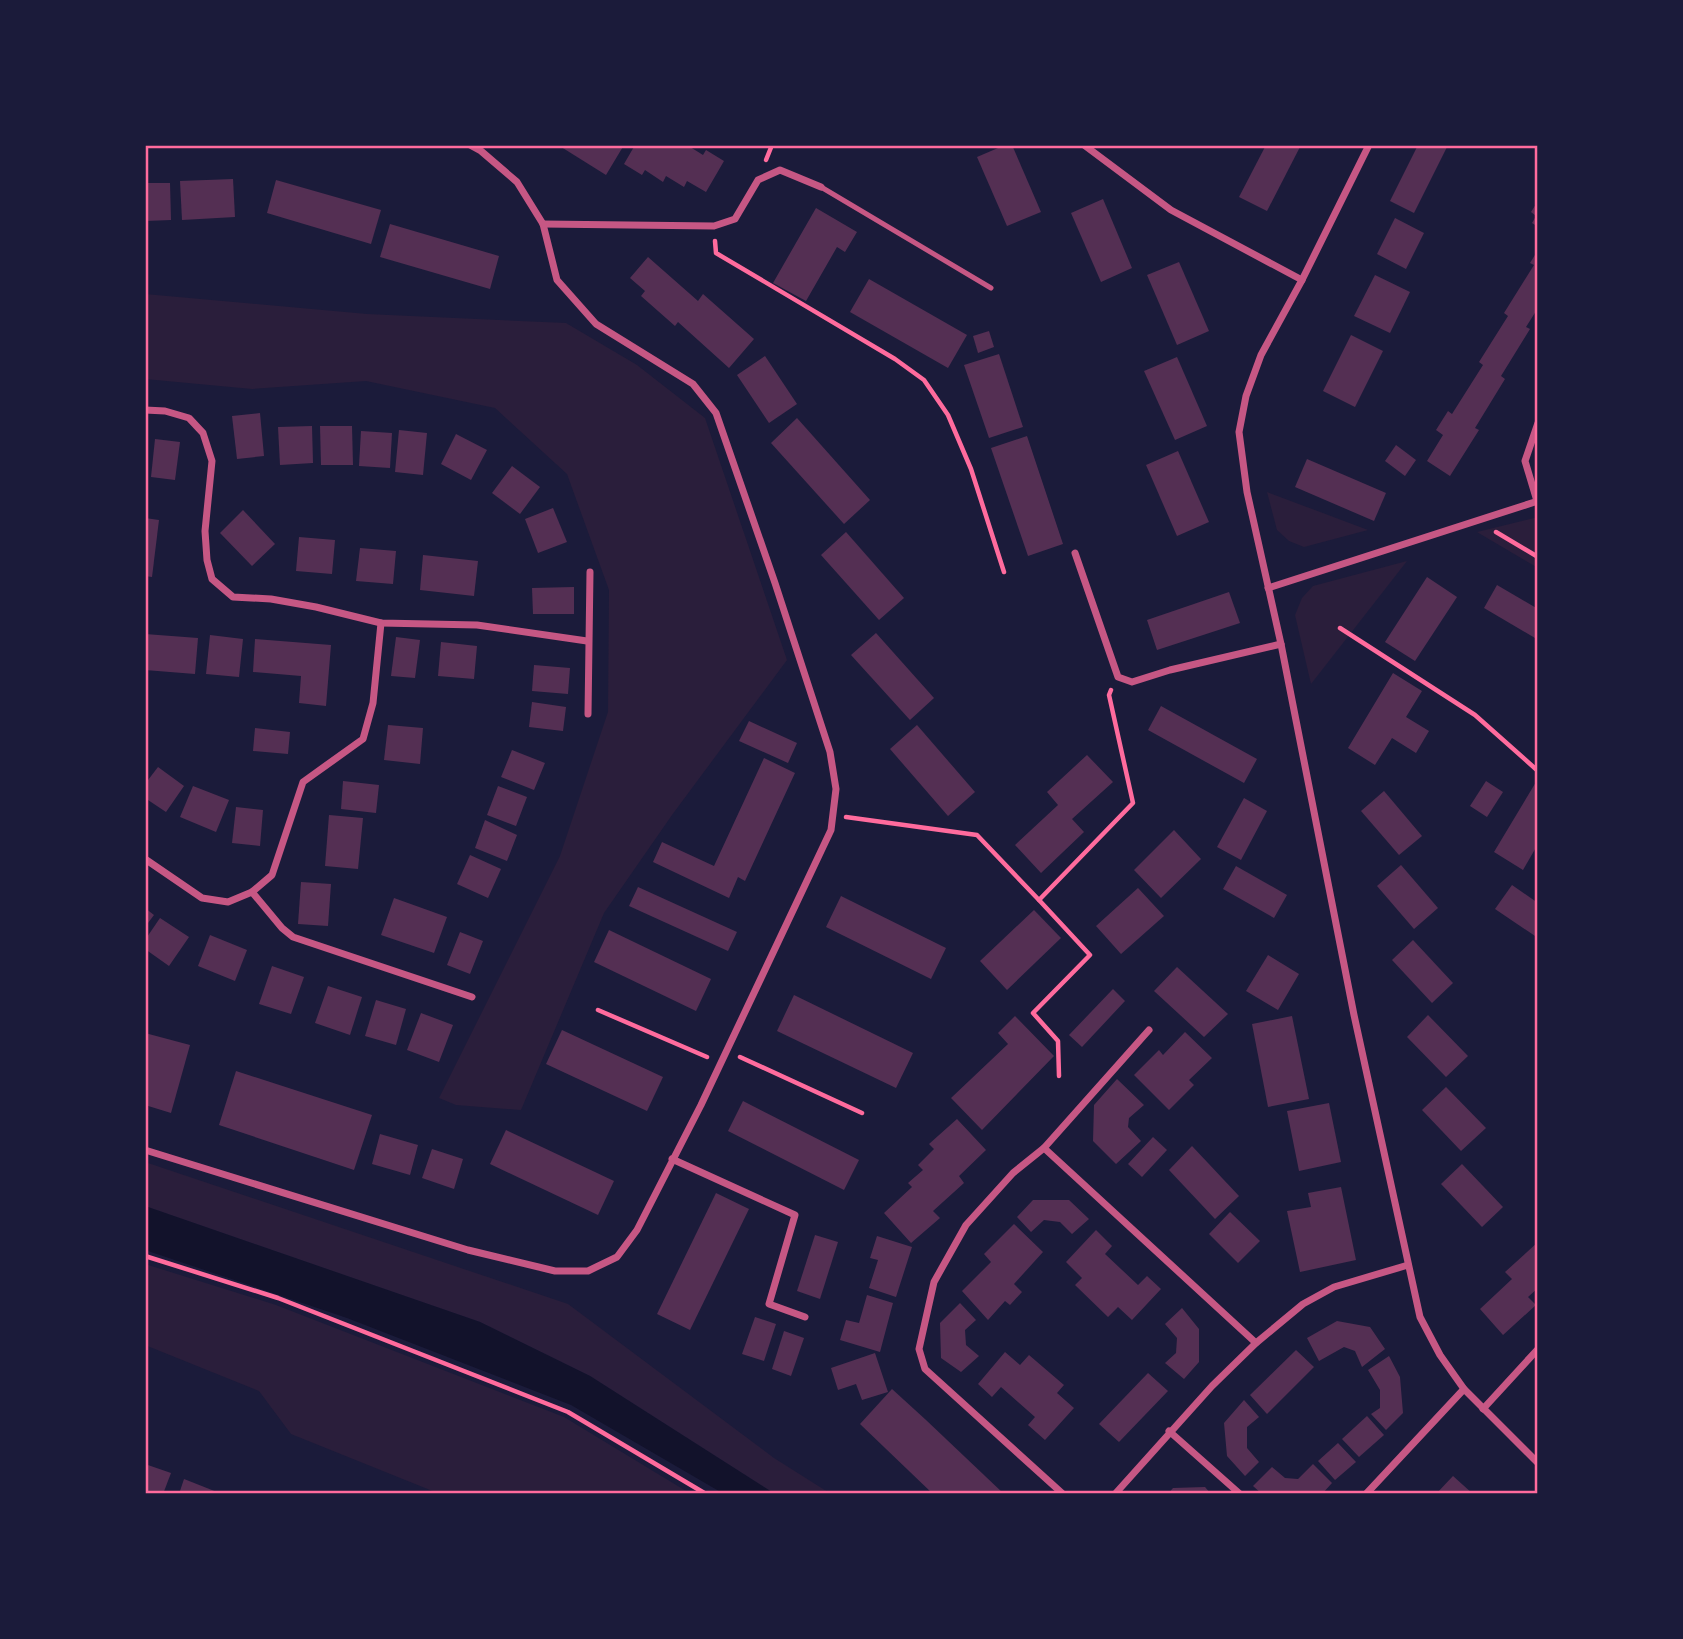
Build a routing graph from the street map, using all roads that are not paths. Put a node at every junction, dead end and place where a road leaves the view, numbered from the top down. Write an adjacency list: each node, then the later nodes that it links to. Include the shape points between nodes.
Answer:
1 (470, 145): 5 (street, via 517,182)
2 (1084, 145): 6 (street, via 1171,210)
3 (1369, 145): 6 (street)
4 (821, 187): 5 (street, via 780,170 758,180 736,219 714,226); 7 (lane)
5 (543, 224): 24 (street, via 557,280 596,324 693,384 716,413 830,752 836,789 831,830)
6 (1302, 281): 13 (street, via 1261,355 1239,432)
7 (991, 288)
8 (145, 410): 14 (street, via 189,418 203,433 212,461 205,531 212,579 233,597 271,599)
9 (1538, 423): 10 (street, via 1525,461)
10 (1537, 501): 13 (street)
11 (1075, 553): 16 (street, via 1118,677 1132,682)
12 (590, 572): 15 (street)
13 (1268, 589): 16 (street)
14 (381, 623): 15 (street, via 477,625); 19 (street, via 373,703 363,738 303,782 272,875)
15 (587, 642): 17 (street)
16 (1281, 643): 25 (street)
17 (588, 714)
18 (145, 859): 19 (street, via 202,898 228,902)
19 (252, 892): 20 (street, via 293,937)
20 (472, 997)
21 (1149, 1030): 22 (street)
22 (1044, 1148): 27 (street); 33 (street, via 1013,1173 966,1226 934,1282 919,1349 925,1369)
23 (145, 1150): 24 (street, via 468,1250 555,1270 588,1271 617,1257 637,1230)
24 (672, 1159): 26 (street, via 795,1215 769,1304)
25 (1408, 1265): 27 (street, via 1334,1287 1303,1304); 29 (street, via 1420,1317)
26 (805, 1317)
27 (1256, 1343): 31 (street)
28 (1538, 1349): 30 (street)
29 (1464, 1389): 30 (street); 36 (street)
30 (1483, 1409): 32 (street)
31 (1170, 1431): 34 (street); 35 (street)
32 (1538, 1463)
33 (1063, 1494)
34 (1115, 1494)
35 (1240, 1494)
36 (1366, 1494)

